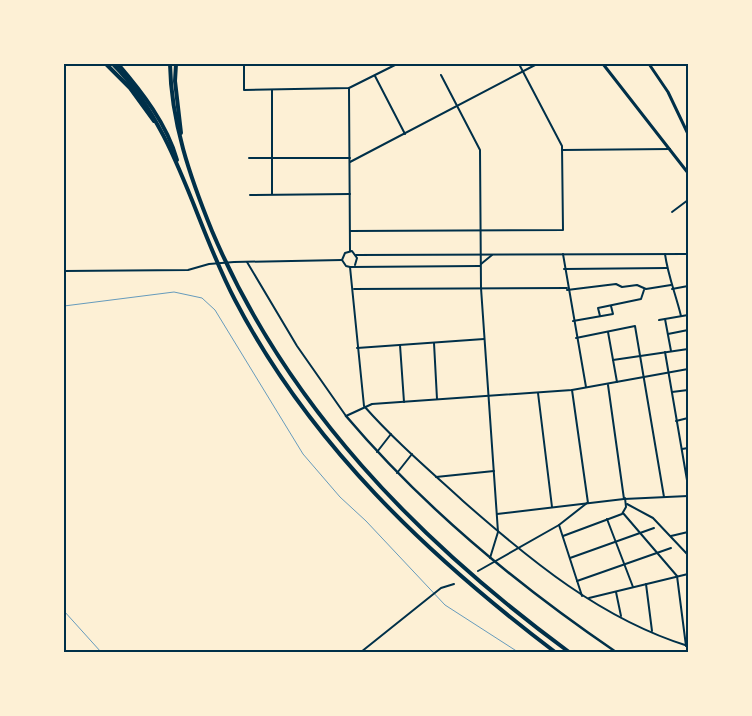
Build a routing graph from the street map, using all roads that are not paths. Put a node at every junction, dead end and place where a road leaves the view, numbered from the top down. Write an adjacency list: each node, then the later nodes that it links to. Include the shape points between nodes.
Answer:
1 (106, 64): 20 (highway, via 130,88)
2 (113, 64): 20 (highway, via 145,104)
3 (118, 64): 30 (highway, via 159,120 172,144)
4 (170, 64): 21 (highway, via 172,97)
5 (176, 64): 21 (highway)
6 (244, 64): 16 (street, via 244,90)
7 (397, 64): 14 (street)
8 (519, 64): 12 (street)
9 (537, 64): 12 (street)
10 (603, 64): 22 (main road)
11 (649, 64): 19 (main road, via 668,92)
12 (523, 71): 17 (street); 23 (street)
13 (441, 75): 17 (street)
14 (375, 76): 15 (street); 18 (street)
15 (349, 88): 16 (street); 25 (street)
16 (272, 90): 26 (street)
17 (458, 106): 18 (street); 37 (street, via 480,148)
18 (405, 134): 27 (street)
19 (688, 134)
20 (164, 136): 30 (highway)
21 (182, 147): 152 (highway, via 230,272 259,326 300,390 370,477 417,525)
22 (670, 149): 23 (street); 29 (main road)
23 (562, 150): 37 (street, via 563,230)
24 (248, 158): 26 (street)
25 (350, 158): 26 (street); 27 (street)
26 (272, 159): 32 (street)
27 (350, 162): 33 (street)
28 (688, 165): 29 (street)
29 (684, 168): 31 (main road)
30 (181, 172): 151 (highway, via 221,272 273,366 307,415 380,500 445,563)
31 (688, 173)
32 (272, 194): 33 (street); 34 (street)
33 (350, 194): 38 (street)
34 (250, 195)
35 (688, 200): 36 (street)
36 (672, 212)
37 (481, 230): 38 (street); 40 (street)
38 (350, 231): 39 (street)
39 (350, 251): 45 (street); 46 (street, via 343,255)
40 (481, 254): 41 (street); 45 (street); 48 (street)
41 (495, 254): 42 (street); 48 (street)
42 (563, 254): 43 (street); 52 (street)
43 (665, 254): 44 (street); 51 (street)
44 (688, 254)
45 (356, 255): 49 (street)
46 (342, 260): 47 (street); 50 (street)
47 (247, 262): 53 (street, via 209,264 188,270); 95 (street, via 297,346)
48 (481, 265): 49 (street); 56 (street)
49 (354, 266): 50 (street)
50 (350, 267): 57 (street)
51 (667, 268): 52 (street); 54 (street)
52 (564, 269): 58 (street)
53 (64, 271)
54 (671, 285): 59 (street); 60 (street)
55 (688, 286): 60 (street)
56 (481, 288): 57 (street); 58 (street); 72 (street)
57 (354, 289): 75 (street)
58 (567, 289): 59 (street, via 616,284 622,287 637,285); 67 (street)
59 (644, 289): 61 (street, via 642,299)
60 (672, 289): 64 (street)
61 (611, 306): 63 (street, via 598,308); 63 (street, via 613,314)
62 (688, 315): 64 (street)
63 (600, 316): 67 (street)
64 (681, 316): 65 (street)
65 (665, 319): 66 (street); 70 (street)
66 (659, 320)
67 (573, 321): 71 (street)
68 (688, 330): 70 (street)
69 (608, 331): 71 (street); 79 (street, via 635,326); 80 (street)
70 (668, 334): 77 (street)
71 (576, 338): 86 (street)
72 (484, 339): 73 (street); 91 (street)
73 (434, 343): 74 (street); 92 (street)
74 (400, 345): 75 (street); 93 (street)
75 (358, 348): 94 (street)
76 (688, 349): 77 (street)
77 (671, 350): 78 (street)
78 (665, 352): 79 (street); 82 (street)
79 (640, 356): 80 (street); 83 (street)
80 (613, 360): 84 (street)
81 (688, 369): 82 (street)
82 (668, 372): 83 (street); 89 (street)
83 (644, 377): 84 (street); 108 (street)
84 (617, 382): 85 (street)
85 (607, 384): 86 (street); 109 (street)
86 (586, 388): 87 (street)
87 (572, 390): 90 (street); 110 (street)
88 (688, 390): 89 (street)
89 (672, 392): 97 (street)
90 (538, 393): 91 (street); 114 (street)
91 (488, 396): 92 (street); 103 (street)
92 (437, 400): 93 (street)
93 (404, 402): 94 (street)
94 (364, 406): 95 (street); 98 (street)
95 (346, 416): 101 (street)
96 (688, 418): 97 (street)
97 (676, 420): 100 (street)
98 (391, 434): 101 (street); 102 (street)
99 (688, 448): 100 (street)
100 (682, 449): 106 (street)
101 (377, 452): 104 (street)
102 (412, 454): 104 (street); 105 (street)
103 (494, 471): 105 (street); 117 (street)
104 (397, 473): 131 (street)
105 (436, 477): 121 (street)
106 (688, 486)
107 (688, 496): 108 (street); 111 (street)
108 (664, 497): 109 (street)
109 (625, 498): 110 (street); 113 (street)
110 (588, 503): 112 (street); 115 (street)
111 (688, 503)
112 (575, 504): 114 (street); 115 (street)
113 (626, 504): 116 (street); 125 (street, via 653,518)
114 (552, 507): 117 (street)
115 (578, 510): 119 (street)
116 (623, 513): 118 (street); 123 (street)
117 (497, 514): 121 (street)
118 (607, 519): 124 (street); 126 (street)
119 (559, 525): 124 (street); 128 (street)
120 (654, 528): 123 (street)
121 (498, 532): 128 (street); 131 (street)
122 (688, 532): 125 (street)
123 (640, 533): 126 (street); 129 (street)
124 (563, 536): 132 (street)
125 (671, 536): 130 (street)
126 (616, 542): 132 (street); 134 (street)
127 (671, 548): 129 (street)
128 (518, 550): 133 (street); 143 (street)
129 (657, 553): 134 (street); 137 (street)
130 (688, 555)
131 (490, 558): 133 (street)
132 (570, 558): 138 (street)
133 (496, 562): 135 (street); 153 (street)
134 (624, 564): 138 (street); 141 (street)
135 (478, 571)
136 (688, 574): 137 (street)
137 (676, 576): 140 (street); 147 (street)
138 (577, 581): 143 (street)
139 (454, 584): 150 (street, via 442,588)
140 (646, 584): 141 (street); 148 (street)
141 (632, 587): 142 (street)
142 (616, 591): 144 (street); 145 (street)
143 (582, 596): 144 (street)
144 (587, 598): 145 (street)
145 (621, 616): 148 (street)
146 (688, 623): 147 (street)
147 (683, 624): 149 (street)
148 (652, 632): 149 (street)
149 (687, 646)
150 (361, 652)
151 (555, 652)
152 (569, 652)
153 (616, 652)

